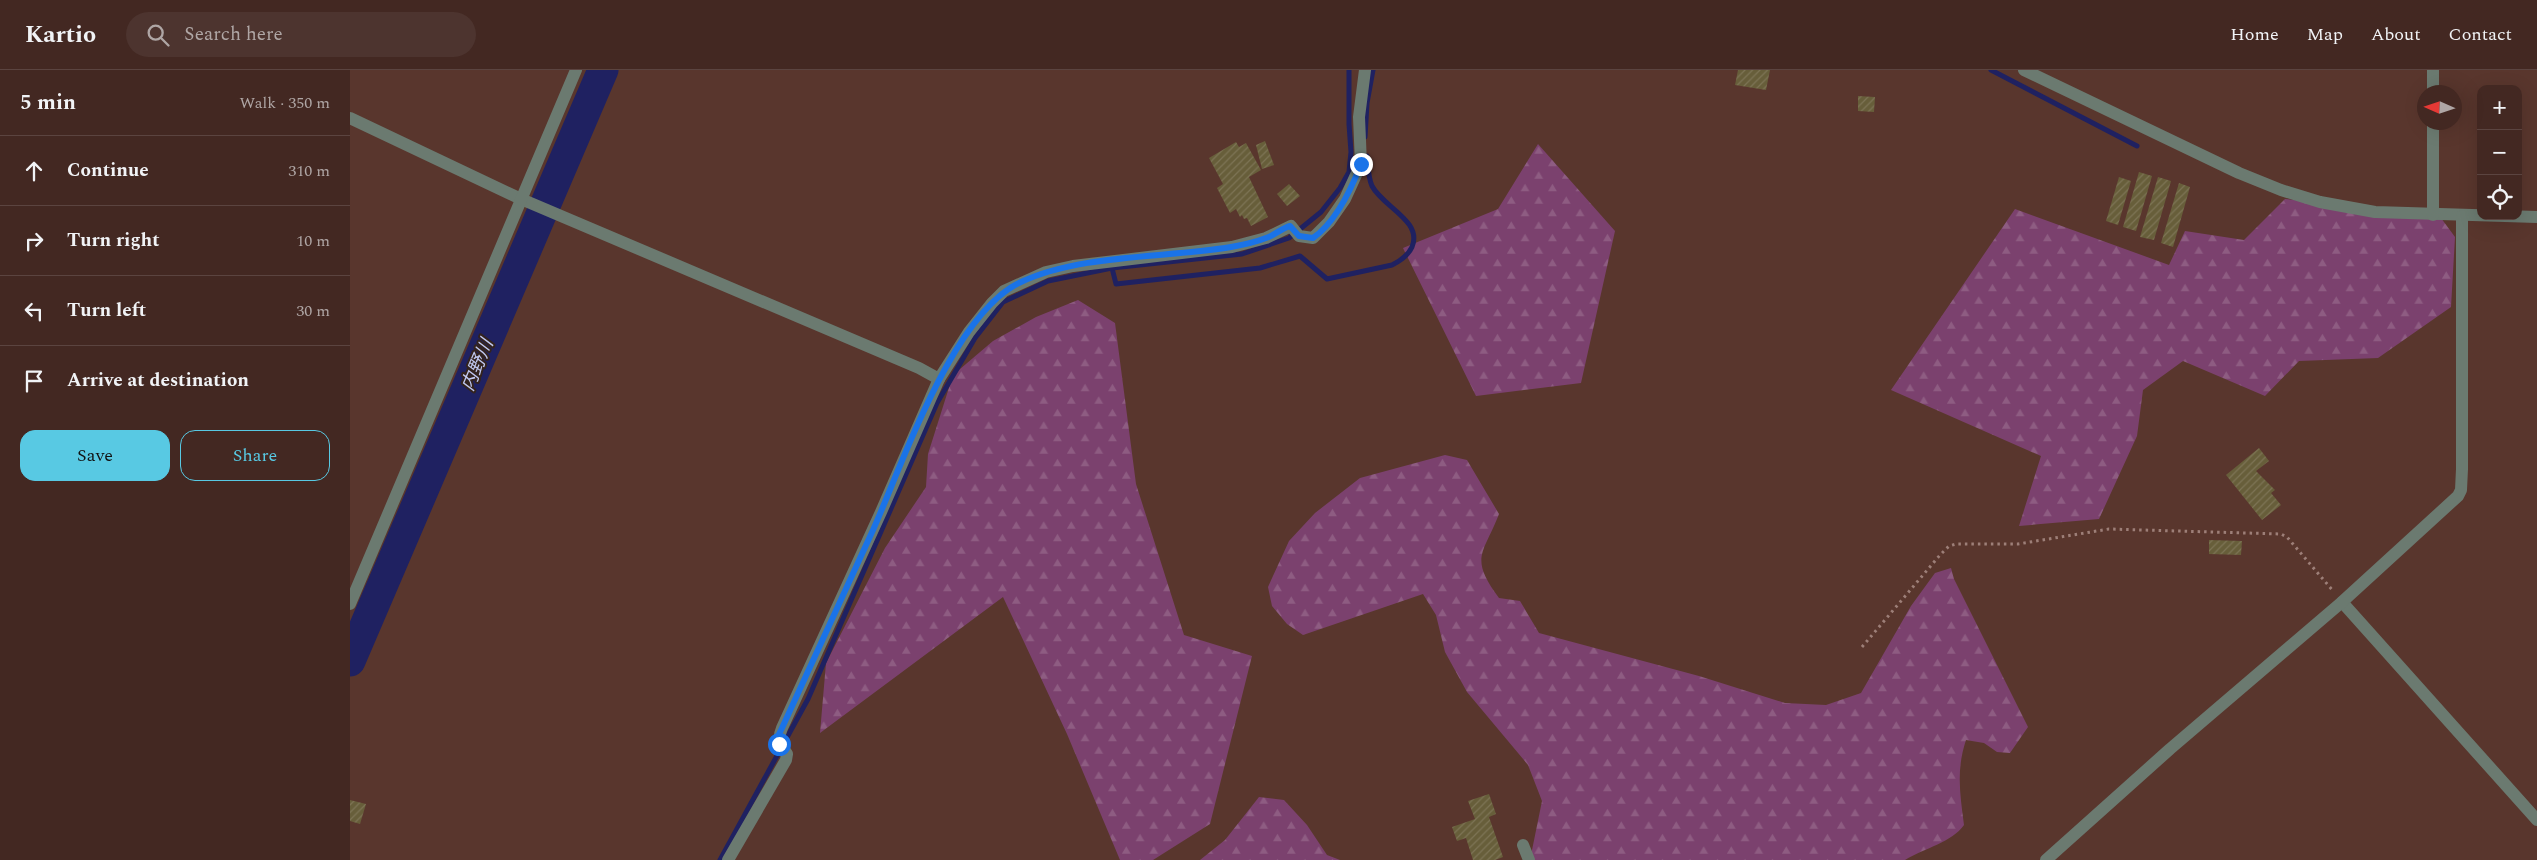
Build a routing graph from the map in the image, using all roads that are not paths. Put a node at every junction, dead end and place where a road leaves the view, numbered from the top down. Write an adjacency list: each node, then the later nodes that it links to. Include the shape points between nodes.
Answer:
1 (576, 70): 8 (street)
2 (1365, 70): 12 (street, via 1359,117 1361,164 1349,192 1318,235 1305,239 1290,226 1266,238 1232,247 1046,272 1004,291 969,332)
3 (2024, 70): 9 (street, via 2281,190 2320,202 2375,212)
4 (2433, 70): 5 (street)
5 (2433, 85)
6 (350, 118): 8 (street)
7 (2433, 130): 9 (street)
8 (521, 199): 12 (street); 14 (street)
9 (2433, 215): 10 (street)
10 (2462, 216): 11 (street); 13 (street, via 2461,490 2452,502)
11 (2537, 217)
12 (939, 379): 17 (street, via 778,736 779,744 787,754 786,760)
13 (2342, 602): 15 (street); 19 (street)
14 (350, 604)
15 (2537, 820)
16 (1523, 845): 18 (street)
17 (728, 860)
18 (1529, 860)
19 (2046, 860)

